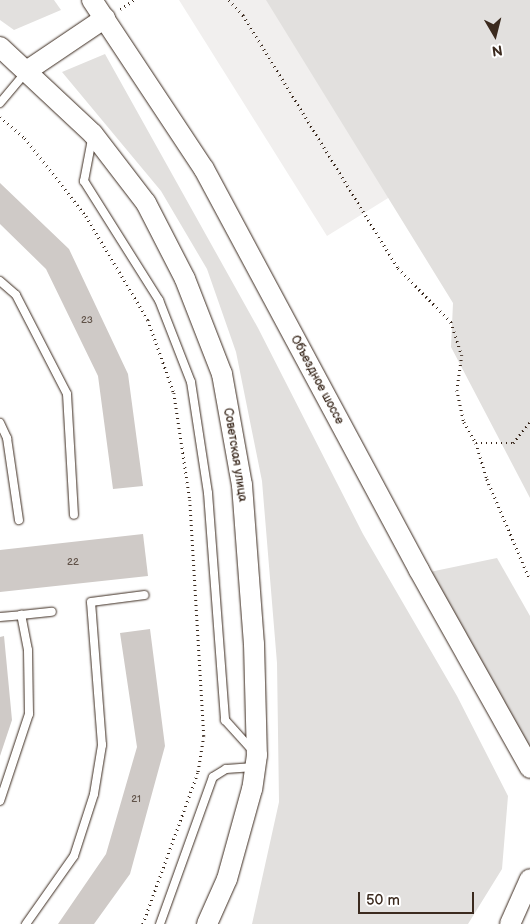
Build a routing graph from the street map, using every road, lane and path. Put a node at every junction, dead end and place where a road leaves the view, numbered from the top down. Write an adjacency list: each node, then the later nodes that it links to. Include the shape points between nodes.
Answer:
1 (92, 0): 3 (street, Объездное шоссе)
2 (229, 0): 12 (path, via 243,15 398,268 452,322 462,355 457,390 464,422)
3 (105, 18): 5 (street); 21 (street, Объездное шоссе, via 204,170 414,561)
4 (0, 47): 5 (street, Советская улица)
5 (28, 70): 6 (lane); 8 (street, Советская улица)
6 (0, 103)
7 (0, 117): 25 (path, via 25,138 86,216 148,320 174,392 190,500 204,736 198,773)
8 (93, 134): 20 (street, Советская улица, via 146,203 185,279 222,374 242,485 254,644); 20 (lane, via 84,181 159,300 191,382 208,493 225,720)
9 (0, 281): 13 (lane, via 16,295 67,394)
10 (530, 422): 12 (path, via 514,443)
11 (0, 423): 14 (lane, via 7,438)
12 (476, 443): 15 (path, via 490,488)
13 (74, 516)
14 (19, 520)
15 (530, 580)
16 (145, 595): 24 (lane, via 91,602 102,745 94,794 74,856)
17 (52, 612): 18 (lane)
18 (21, 615): 19 (lane); 22 (lane, via 28,650 29,714)
19 (0, 617)
20 (256, 761): 26 (lane, via 226,769 212,777); 27 (street, Советская улица, via 227,879)
21 (530, 768)
22 (0, 801)
23 (530, 880): 28 (street)
24 (26, 924)
25 (143, 924)
26 (160, 924)
27 (207, 924)
28 (510, 924)

